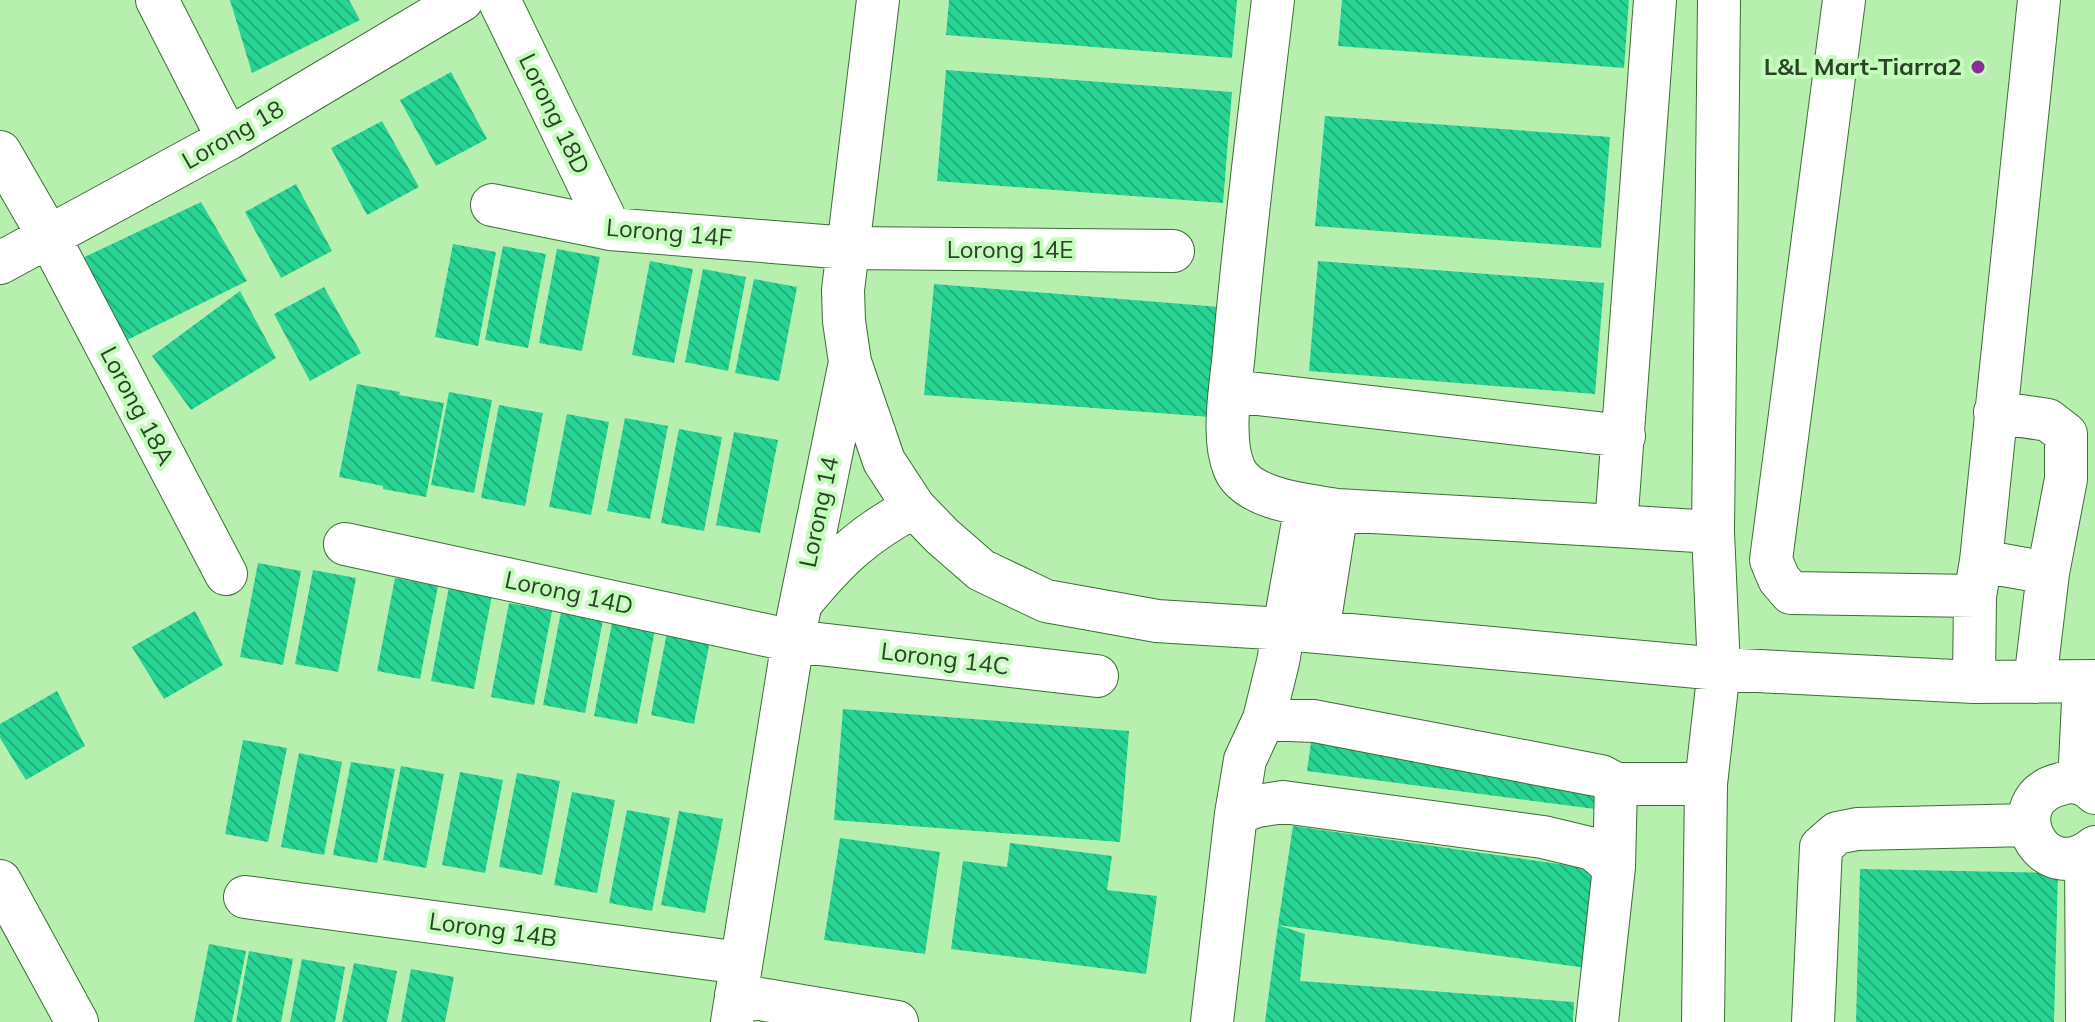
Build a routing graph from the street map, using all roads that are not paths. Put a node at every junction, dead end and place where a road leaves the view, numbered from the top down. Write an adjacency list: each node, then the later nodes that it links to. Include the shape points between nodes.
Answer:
1 (157, 0): 10 (street)
2 (462, 0): 10 (street, Lorong 18)
3 (499, 0): 13 (street, Lorong 18D)
4 (878, 0): 15 (street, Lorong 14)
5 (1273, 0): 19 (street)
6 (1655, 0): 21 (street)
7 (1719, 0): 25 (street)
8 (1844, 0): 29 (street, via 1771,560 1791,593)
9 (2039, 0): 20 (street)
10 (228, 139): 14 (street, Lorong 18)
11 (0, 152): 14 (street, Lorong 18A)
12 (492, 205): 13 (street, Lorong 14F)
13 (610, 229): 15 (street, Lorong 14F)
14 (49, 237): 17 (street, Lorong 18); 28 (street, Lorong 18A)
15 (848, 248): 16 (street, Lorong 14E); 18 (street, Lorong 14, via 843,290)
16 (1173, 251)
17 (0, 263)
18 (850, 362): 22 (street, via 884,461); 30 (street, Lorong 14)
19 (1231, 391): 21 (street); 23 (street, via 1228,435 1234,469 1257,492)
20 (1995, 412): 27 (street, via 2048,420 2066,434 2066,479); 29 (street)
21 (1624, 436): 24 (street)
22 (914, 507): 30 (street, via 842,555); 31 (street, via 981,570 1046,601 1157,621)
23 (1321, 507): 24 (street); 31 (street)
24 (1616, 526): 25 (street)
25 (1713, 532): 32 (street)
26 (345, 544): 30 (street, Lorong 14D)
27 (2048, 573): 29 (street); 35 (street)
28 (226, 574)
29 (1978, 579): 34 (street)
30 (797, 622): 33 (street, Lorong 14C); 48 (street, Lorong 14)
31 (1301, 631): 32 (street); 37 (street)
32 (1719, 669): 34 (street); 39 (street)
33 (1097, 676)
34 (1974, 682): 35 (street)
35 (2035, 682): 36 (street)
36 (2090, 682): 40 (street)
37 (1264, 719): 38 (street, via 1314,721 1601,776); 41 (street, via 1245,760)
38 (1616, 784): 39 (street); 44 (street)
39 (1706, 784): 53 (street)
40 (2087, 788): 42 (street, via 2067,782 2048,786 2030,810)
41 (1236, 814): 44 (street, via 1283,802 1543,837 1593,849); 51 (street)
42 (2029, 825): 43 (street, via 2043,851 2057,858 2072,859); 54 (street, via 1857,829 1837,833 1821,847)
43 (2090, 851): 55 (street)
44 (1614, 867): 52 (street)
45 (0, 881): 47 (street)
46 (245, 897): 48 (street, Lorong 14B)
47 (15, 943): 49 (street)
48 (736, 993): 50 (street, Lorong 14B)
49 (77, 1022)
50 (897, 1022)
51 (1212, 1022)
52 (1597, 1022)
53 (1703, 1022)
54 (1813, 1022)
55 (2087, 1022)

